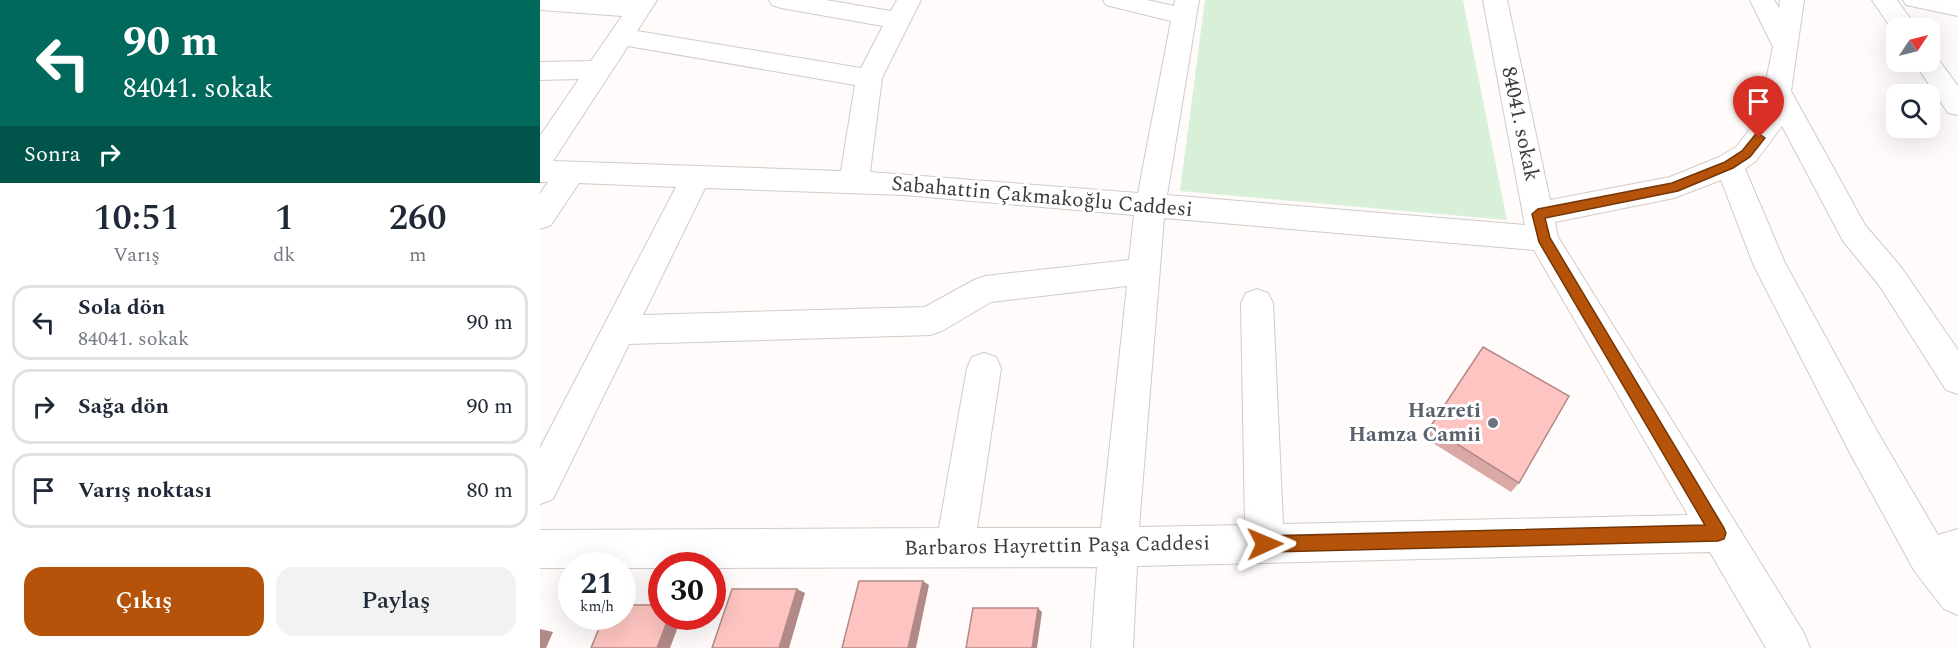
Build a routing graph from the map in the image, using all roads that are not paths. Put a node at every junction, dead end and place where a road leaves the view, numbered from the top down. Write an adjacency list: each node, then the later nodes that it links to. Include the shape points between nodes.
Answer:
1 (781, 0): 12 (street)
2 (1115, 0): 10 (street)
3 (1495, 0): 30 (street, 84041. sokak)
4 (1761, 0): 15 (street)
5 (1792, 0): 15 (street, Sabahattin Çakmakoğlu Caddesi)
6 (1884, 0): 13 (street)
7 (1915, 0): 11 (street)
8 (540, 2): 9 (street)
9 (642, 4): 14 (street)
10 (1186, 8): 28 (street)
11 (1958, 8)
12 (903, 10): 19 (street)
13 (1897, 18)
14 (620, 36): 16 (street); 19 (street)
15 (1786, 47): 20 (street, Sabahattin Çakmakoğlu Caddesi)
16 (597, 70): 17 (street); 22 (street)
17 (540, 71)
18 (1934, 72): 21 (street)
19 (869, 78): 27 (street)
20 (1777, 90): 23 (street, Sabahattin Çakmakoğlu Caddesi, via 1771,122 1746,154); 35 (street, via 1854,233 1890,276)
21 (1958, 106)
22 (540, 158)
23 (1729, 165): 30 (street, Sabahattin Çakmakoğlu Caddesi, via 1674,187); 42 (street, via 1770,266 1864,443)
24 (540, 171): 25 (street, Sabahattin Çakmakoğlu Caddesi)
25 (571, 172): 26 (street, Sabahattin Çakmakoğlu Caddesi); 29 (street)
26 (696, 177): 27 (street, Sabahattin Çakmakoğlu Caddesi); 33 (street)
27 (854, 182): 28 (street, Sabahattin Çakmakoğlu Caddesi)
28 (1150, 207): 30 (street, Sabahattin Çakmakoğlu Caddesi); 31 (street)
29 (540, 217)
30 (1541, 226): 37 (street, 84041. sokak)
31 (1144, 271): 33 (street, via 985,289 930,321); 39 (street)
32 (1257, 303): 38 (street)
33 (619, 330): 36 (street)
34 (984, 368): 40 (street)
35 (1958, 379)
36 (540, 486)
37 (1718, 533): 38 (street, Barbaros Hayrettin Paşa Caddesi); 45 (street, 84041. sokak)
38 (1265, 544): 39 (street, Barbaros Hayrettin Paşa Caddesi)
39 (1118, 547): 40 (street, Barbaros Hayrettin Paşa Caddesi); 44 (street)
40 (955, 548): 41 (street, Barbaros Hayrettin Paşa Caddesi)
41 (540, 549)
42 (1944, 553): 43 (street)
43 (1958, 595)
44 (1112, 648)
45 (1789, 648)

